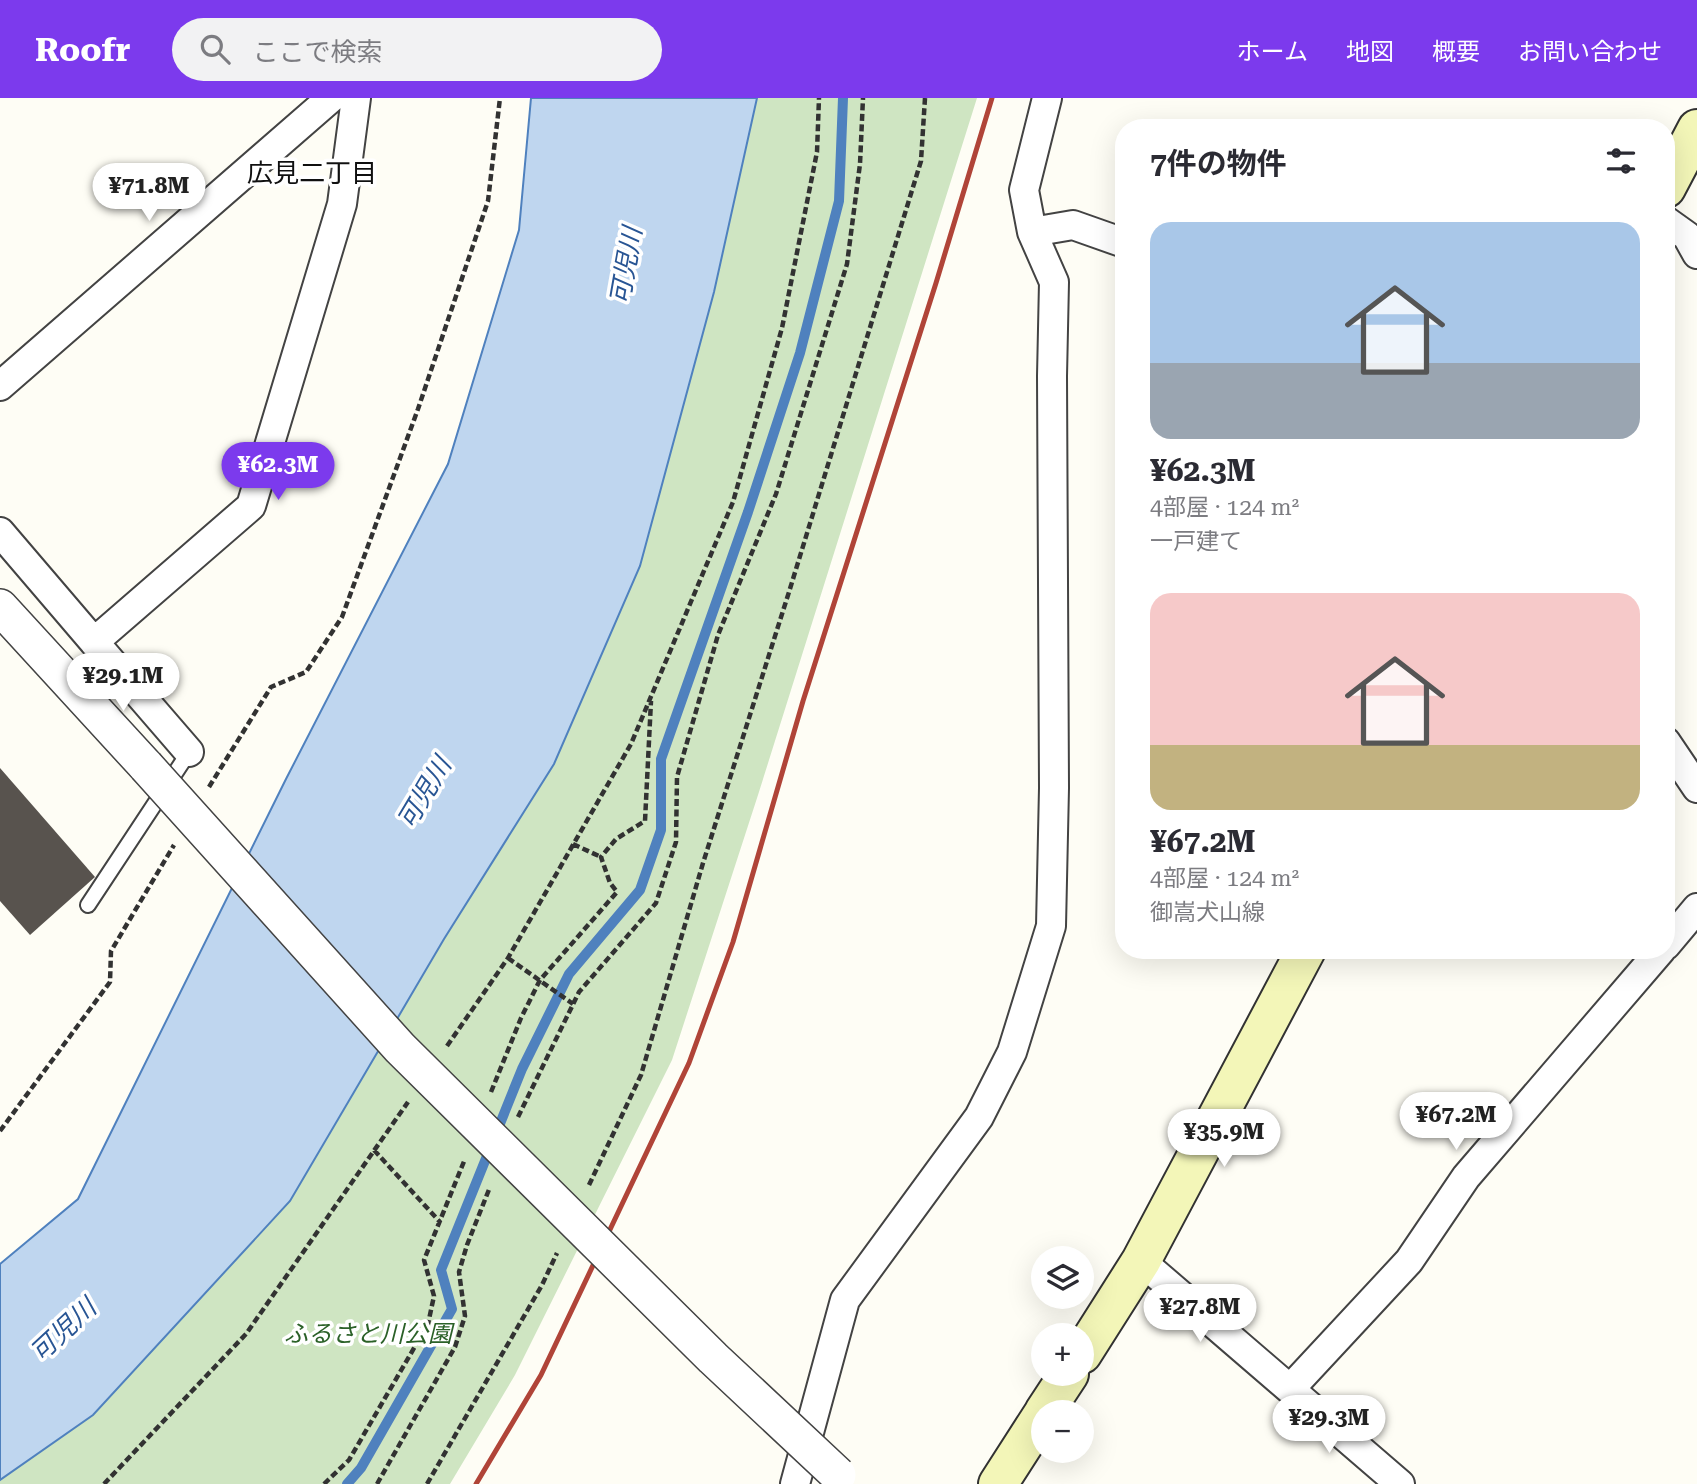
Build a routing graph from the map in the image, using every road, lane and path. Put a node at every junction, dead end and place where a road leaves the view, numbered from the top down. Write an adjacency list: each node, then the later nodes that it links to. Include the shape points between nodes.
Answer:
1 (331, 98): 14 (street)
2 (356, 98): 17 (street, via 342,204 251,506)
3 (500, 98): 21 (path, via 488,201 342,617 306,672 271,687)
4 (819, 98): 18 (path, via 817,152 782,328 733,502)
5 (863, 98): 33 (path, via 847,264 776,494 718,635 677,777 676,842 656,903)
6 (925, 98): 42 (path, via 921,161 641,1075)
7 (1047, 98): 11 (street, via 1024,190)
8 (1697, 129): 9 (main road)
9 (1675, 171)
10 (1675, 228): 13 (street)
11 (1032, 232): 12 (street, via 1073,225); 54 (street, via 1054,282 1051,926 1012,1052 979,1117 845,1300)
12 (1115, 240)
13 (1697, 254)
14 (0, 386)
15 (0, 532): 17 (street)
16 (0, 607): 49 (street, bridge, via 400,1048 713,1358)
17 (94, 642): 19 (street)
18 (651, 698): 24 (path, via 631,744); 25 (path, via 645,821 617,839)
19 (189, 752): 26 (lane)
20 (1675, 755): 22 (street)
21 (209, 787)
22 (1697, 788)
23 (175, 844): 38 (path, via 111,951 110,982)
24 (573, 844): 25 (path); 29 (path)
25 (601, 857): 32 (path, via 617,892)
26 (88, 905)
27 (1697, 908): 28 (street)
28 (1675, 934)
29 (508, 958): 32 (path); 34 (path)
30 (1302, 959): 45 (main road)
31 (1653, 959): 47 (street, via 1466,1177 1409,1261)
32 (540, 980): 33 (path); 36 (path)
33 (573, 1004): 37 (path)
34 (445, 1048)
35 (414, 1094): 39 (path)
36 (490, 1094)
37 (518, 1118)
38 (0, 1131)
39 (374, 1150): 43 (path); 50 (path, via 246,1334)
40 (465, 1158): 43 (path)
41 (492, 1181): 52 (path, via 459,1272 465,1316 454,1347)
42 (589, 1186)
43 (440, 1222): 51 (path, via 424,1259 434,1296 428,1324 349,1460)
44 (560, 1248): 53 (path)
45 (1141, 1261): 46 (main road); 47 (street)
46 (1094, 1335)
47 (1290, 1389): 56 (street)
48 (1031, 1433): 55 (main road)
49 (843, 1479)
50 (104, 1484)
51 (324, 1484)
52 (377, 1484)
53 (426, 1484)
54 (795, 1484)
55 (998, 1484)
56 (1400, 1484)

